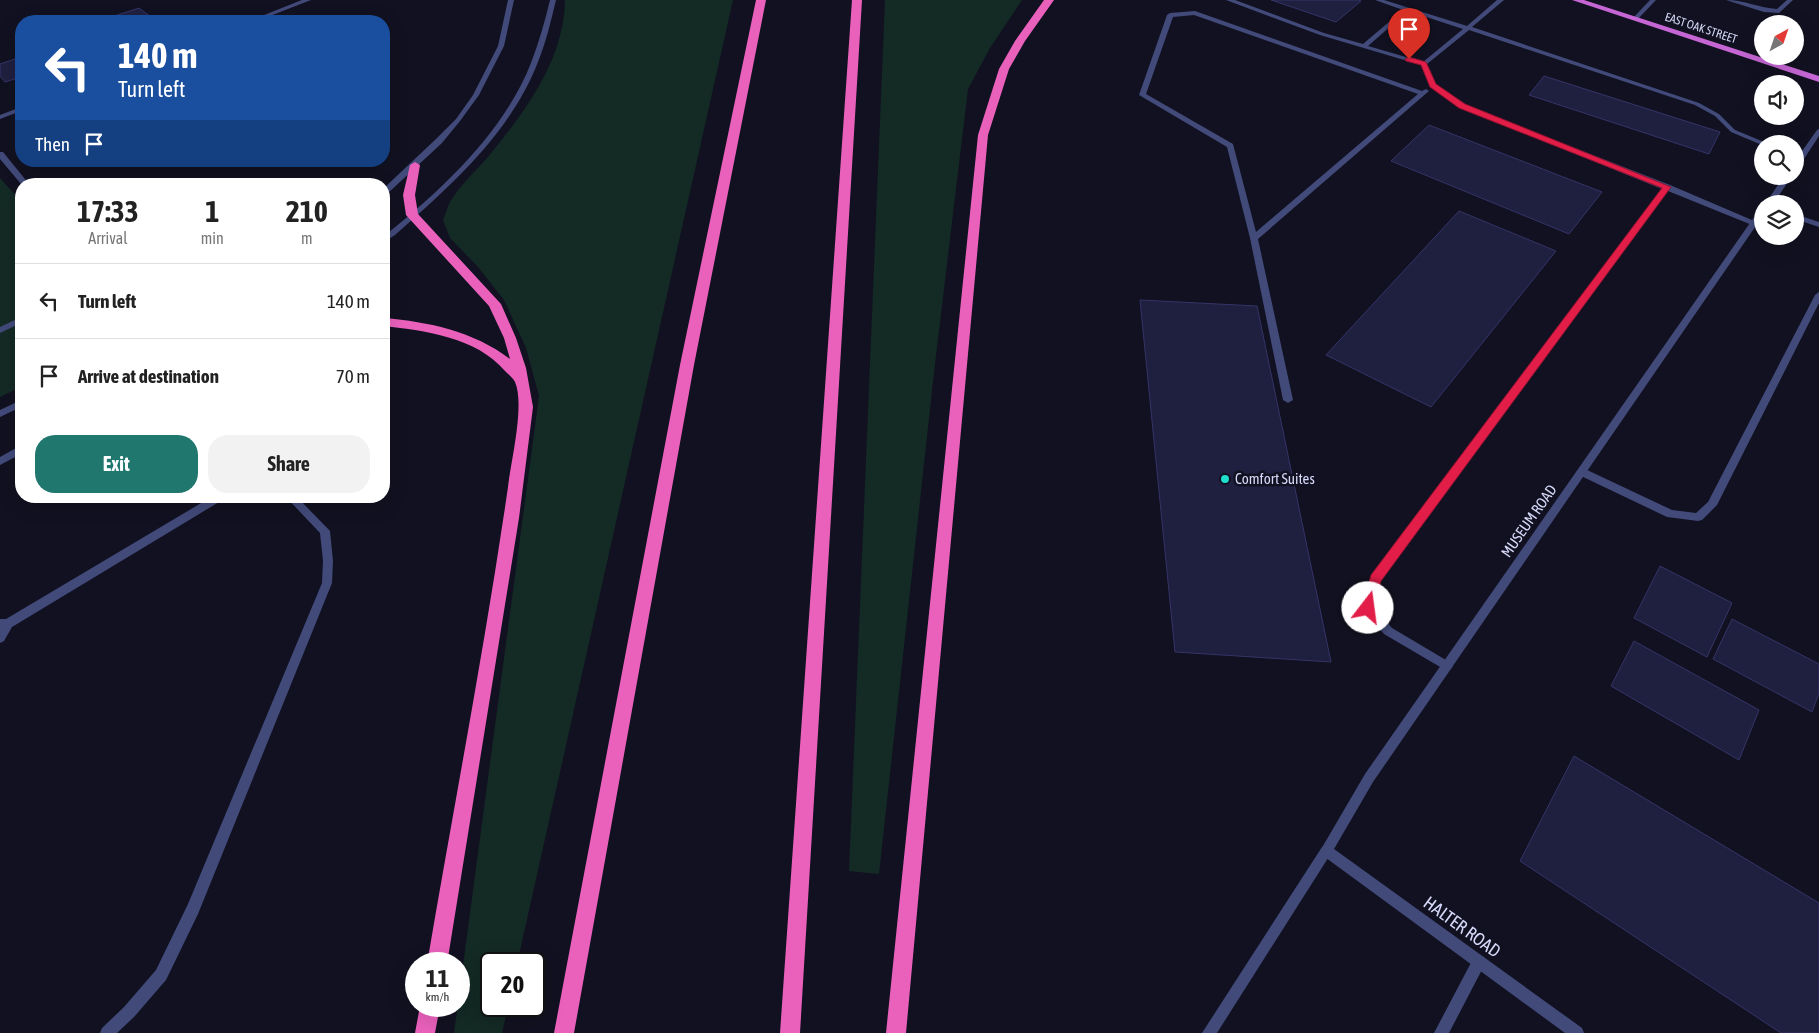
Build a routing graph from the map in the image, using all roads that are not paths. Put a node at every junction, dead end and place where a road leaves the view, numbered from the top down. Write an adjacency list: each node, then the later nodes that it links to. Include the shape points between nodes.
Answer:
1 (308, 0): 15 (street)
2 (511, 0): 29 (street, via 501,46 476,95 458,120)
3 (553, 0): 33 (street, via 542,46 514,106 492,138 469,163)
4 (761, 0): 62 (highway, via 687,365)
5 (858, 0): 63 (highway)
6 (1048, 0): 64 (highway, via 1004,69 983,135)
7 (1229, 0): 18 (street)
8 (1378, 0): 14 (street)
9 (1501, 0): 17 (street)
10 (1579, 0): 16 (highway, EAST OAK STREET)
11 (1653, 0): 16 (street)
12 (1729, 0): 13 (street, via 1779,11)
13 (1790, 0)
14 (1407, 9): 17 (street); 18 (street)
15 (268, 15)
16 (1635, 19): 20 (highway, EAST OAK STREET)
17 (1468, 28): 19 (street); 26 (street, via 1697,104 1733,131)
18 (1364, 46): 19 (street)
19 (1424, 64): 21 (street)
20 (1819, 79)
21 (1433, 86): 22 (street); 32 (street, via 1462,106)
22 (1423, 94): 39 (street); 39 (street, via 1196,14 1170,15 1142,95 1230,146)
23 (15, 111): 24 (street)
24 (0, 117)
25 (1819, 131): 27 (street)
26 (1754, 139)
27 (1804, 149)
28 (0, 154): 30 (street)
29 (415, 165): 31 (street); 33 (highway, via 409,195)
30 (20, 178)
31 (390, 187)
32 (1667, 187): 35 (street); 55 (street, via 1376,579 1368,608 1388,631)
33 (412, 215): 38 (street); 46 (highway, via 495,304 510,338)
34 (1804, 219): 37 (street)
35 (1754, 223)
36 (1754, 224): 50 (street, MUSEUM ROAD)
37 (1819, 225)
38 (390, 235)
39 (1254, 238): 44 (street)
40 (1819, 295): 50 (street, via 1712,505 1698,517 1671,514)
41 (15, 323): 43 (street)
42 (390, 323): 46 (highway, via 449,333 490,352 521,380)
43 (0, 330)
44 (1288, 400)
45 (15, 406): 47 (street)
46 (526, 407): 57 (highway, via 511,518)
47 (0, 414)
48 (15, 453): 49 (street)
49 (0, 461)
50 (1582, 472): 55 (street, MUSEUM ROAD)
51 (209, 503): 53 (street)
52 (297, 503): 60 (street, via 325,531 327,583 189,917 161,975)
53 (4, 624): 54 (street)
54 (0, 638)
55 (1447, 666): 56 (street, MUSEUM ROAD, via 1369,778)
56 (1326, 851): 58 (street, HALTER ROAD); 65 (street, MUSEUM ROAD)
57 (439, 952)
58 (1479, 962): 66 (street); 67 (street, HALTER ROAD)
59 (428, 1017): 61 (highway)
60 (107, 1033)
61 (425, 1033)
62 (564, 1033)
63 (790, 1033)
64 (896, 1033)
65 (1209, 1033)
66 (1441, 1033)
67 (1577, 1033)

